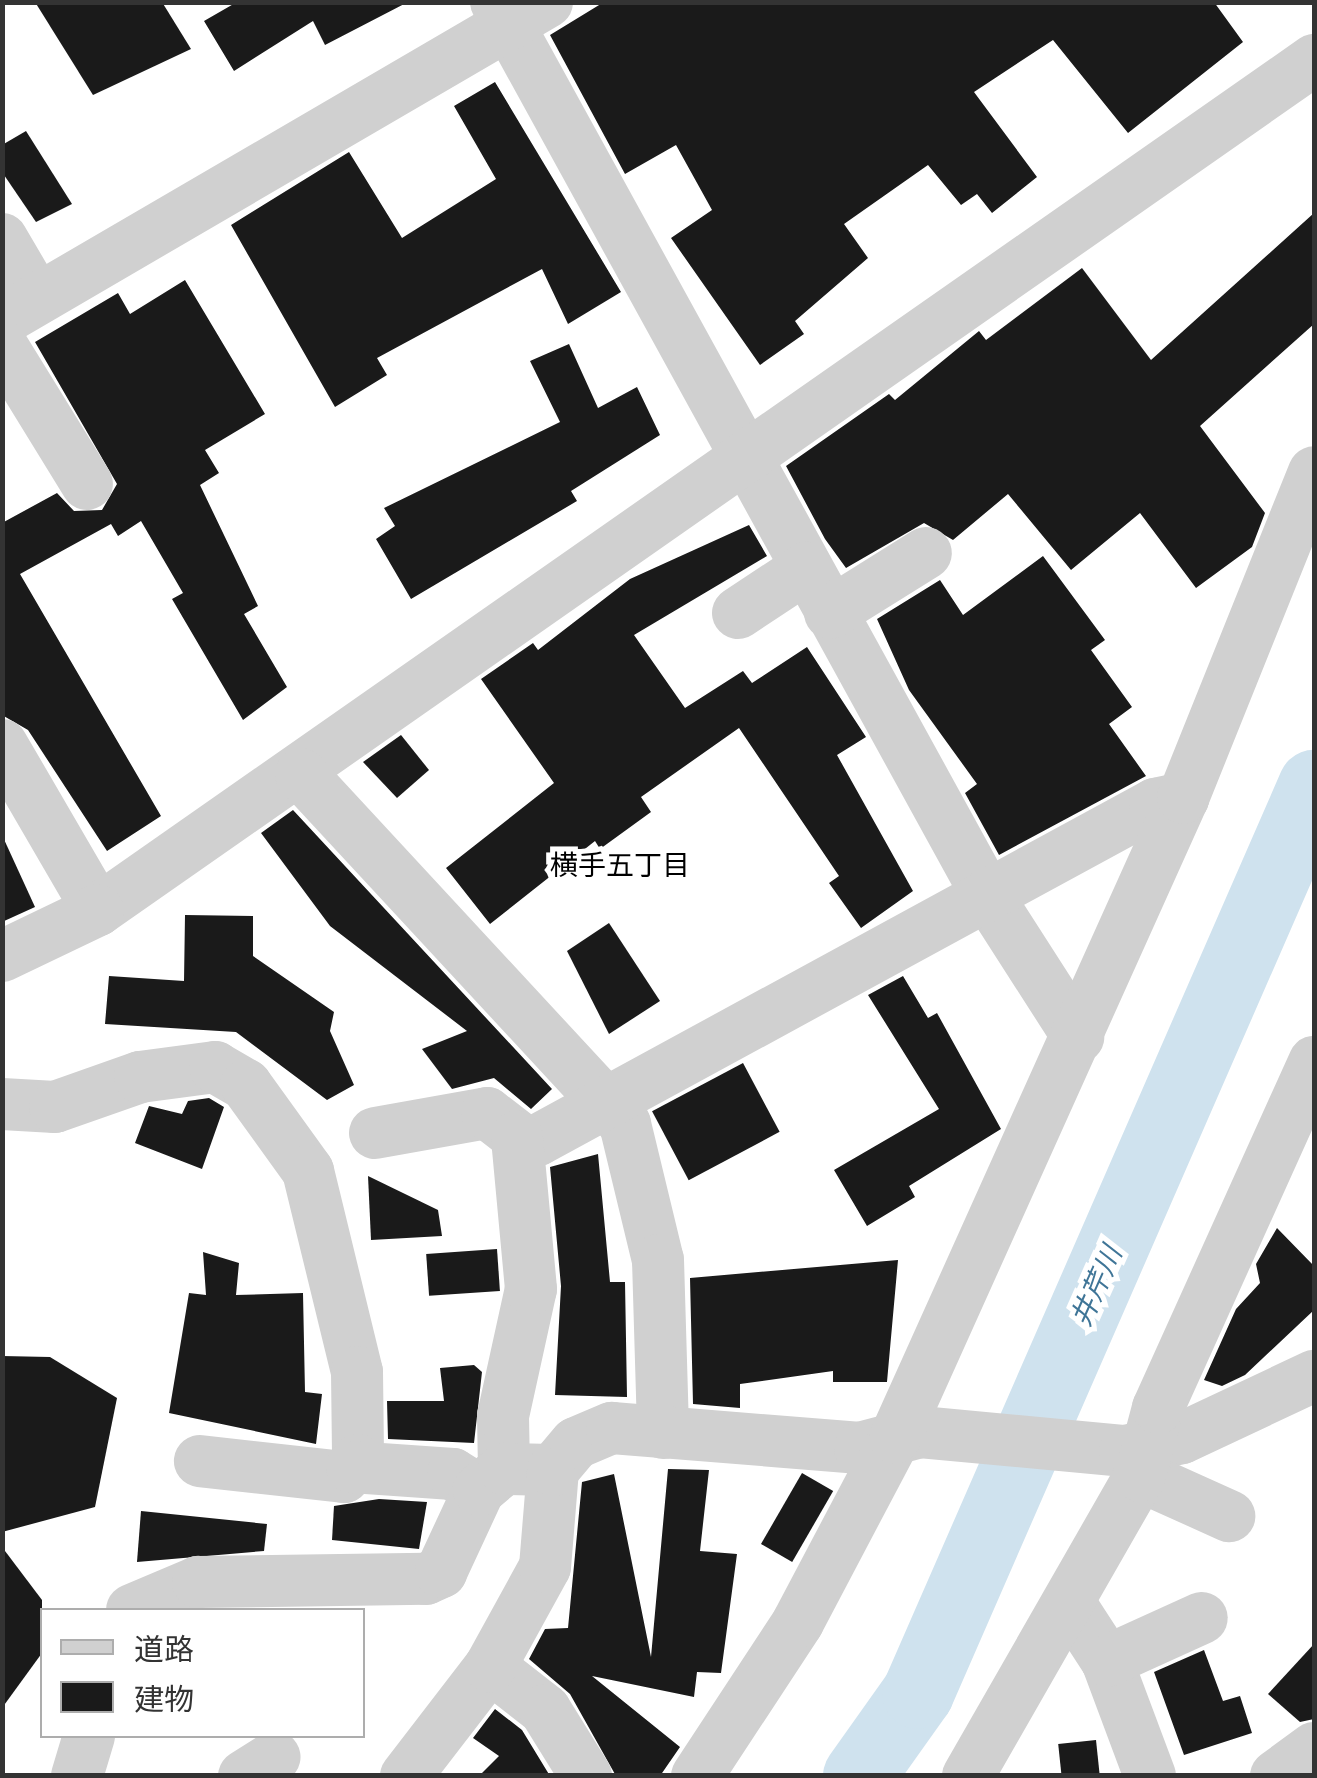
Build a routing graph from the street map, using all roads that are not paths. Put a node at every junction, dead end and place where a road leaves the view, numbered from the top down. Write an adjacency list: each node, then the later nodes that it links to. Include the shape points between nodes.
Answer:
1 (518, 10): 4 (street); 6 (street)
2 (1314, 60): 6 (street)
3 (2, 239): 4 (street)
4 (20, 309)
5 (2, 346): 8 (street)
6 (746, 461): 10 (street); 13 (street)
7 (1314, 472): 14 (street)
8 (87, 484)
9 (926, 553): 10 (street)
10 (818, 590): 11 (street); 15 (street)
11 (738, 613)
12 (2, 745): 16 (street)
13 (301, 774): 16 (street); 21 (street)
14 (1183, 798): 15 (street, via 1155,804); 18 (street)
15 (986, 895): 18 (street); 21 (street)
16 (98, 910): 17 (street)
17 (2, 956)
18 (1078, 1037): 26 (street)
19 (1314, 1062): 27 (street)
20 (2, 1104): 29 (street, via 54,1107 140,1076 215,1068 246,1085 308,1171 357,1372)
21 (612, 1104): 23 (street, via 538,1140); 25 (street, via 638,1155 658,1260)
22 (375, 1134): 23 (street, via 487,1113)
23 (517, 1138): 30 (street, via 531,1289 503,1416)
24 (1314, 1376): 27 (street)
25 (663, 1432): 26 (street, via 860,1448); 30 (street, via 612,1428)
26 (908, 1435): 27 (street); 42 (street, via 798,1622)
27 (1137, 1458): 31 (street); 32 (street)
28 (200, 1462): 29 (street, via 344,1477)
29 (352, 1467): 30 (street)
30 (512, 1477): 33 (street, via 441,1572 426,1579 198,1582); 36 (street, via 550,1554)
31 (1229, 1516)
32 (1070, 1604): 35 (street); 43 (street)
33 (137, 1608)
34 (1202, 1618): 35 (street)
35 (1107, 1661): 44 (street)
36 (490, 1668): 40 (street); 41 (street, via 546,1710)
37 (88, 1738): 39 (street)
38 (1314, 1748): 45 (street)
39 (77, 1776)
40 (406, 1776)
41 (586, 1776)
42 (696, 1776)
43 (968, 1776)
44 (1150, 1776)
45 (1276, 1776)

